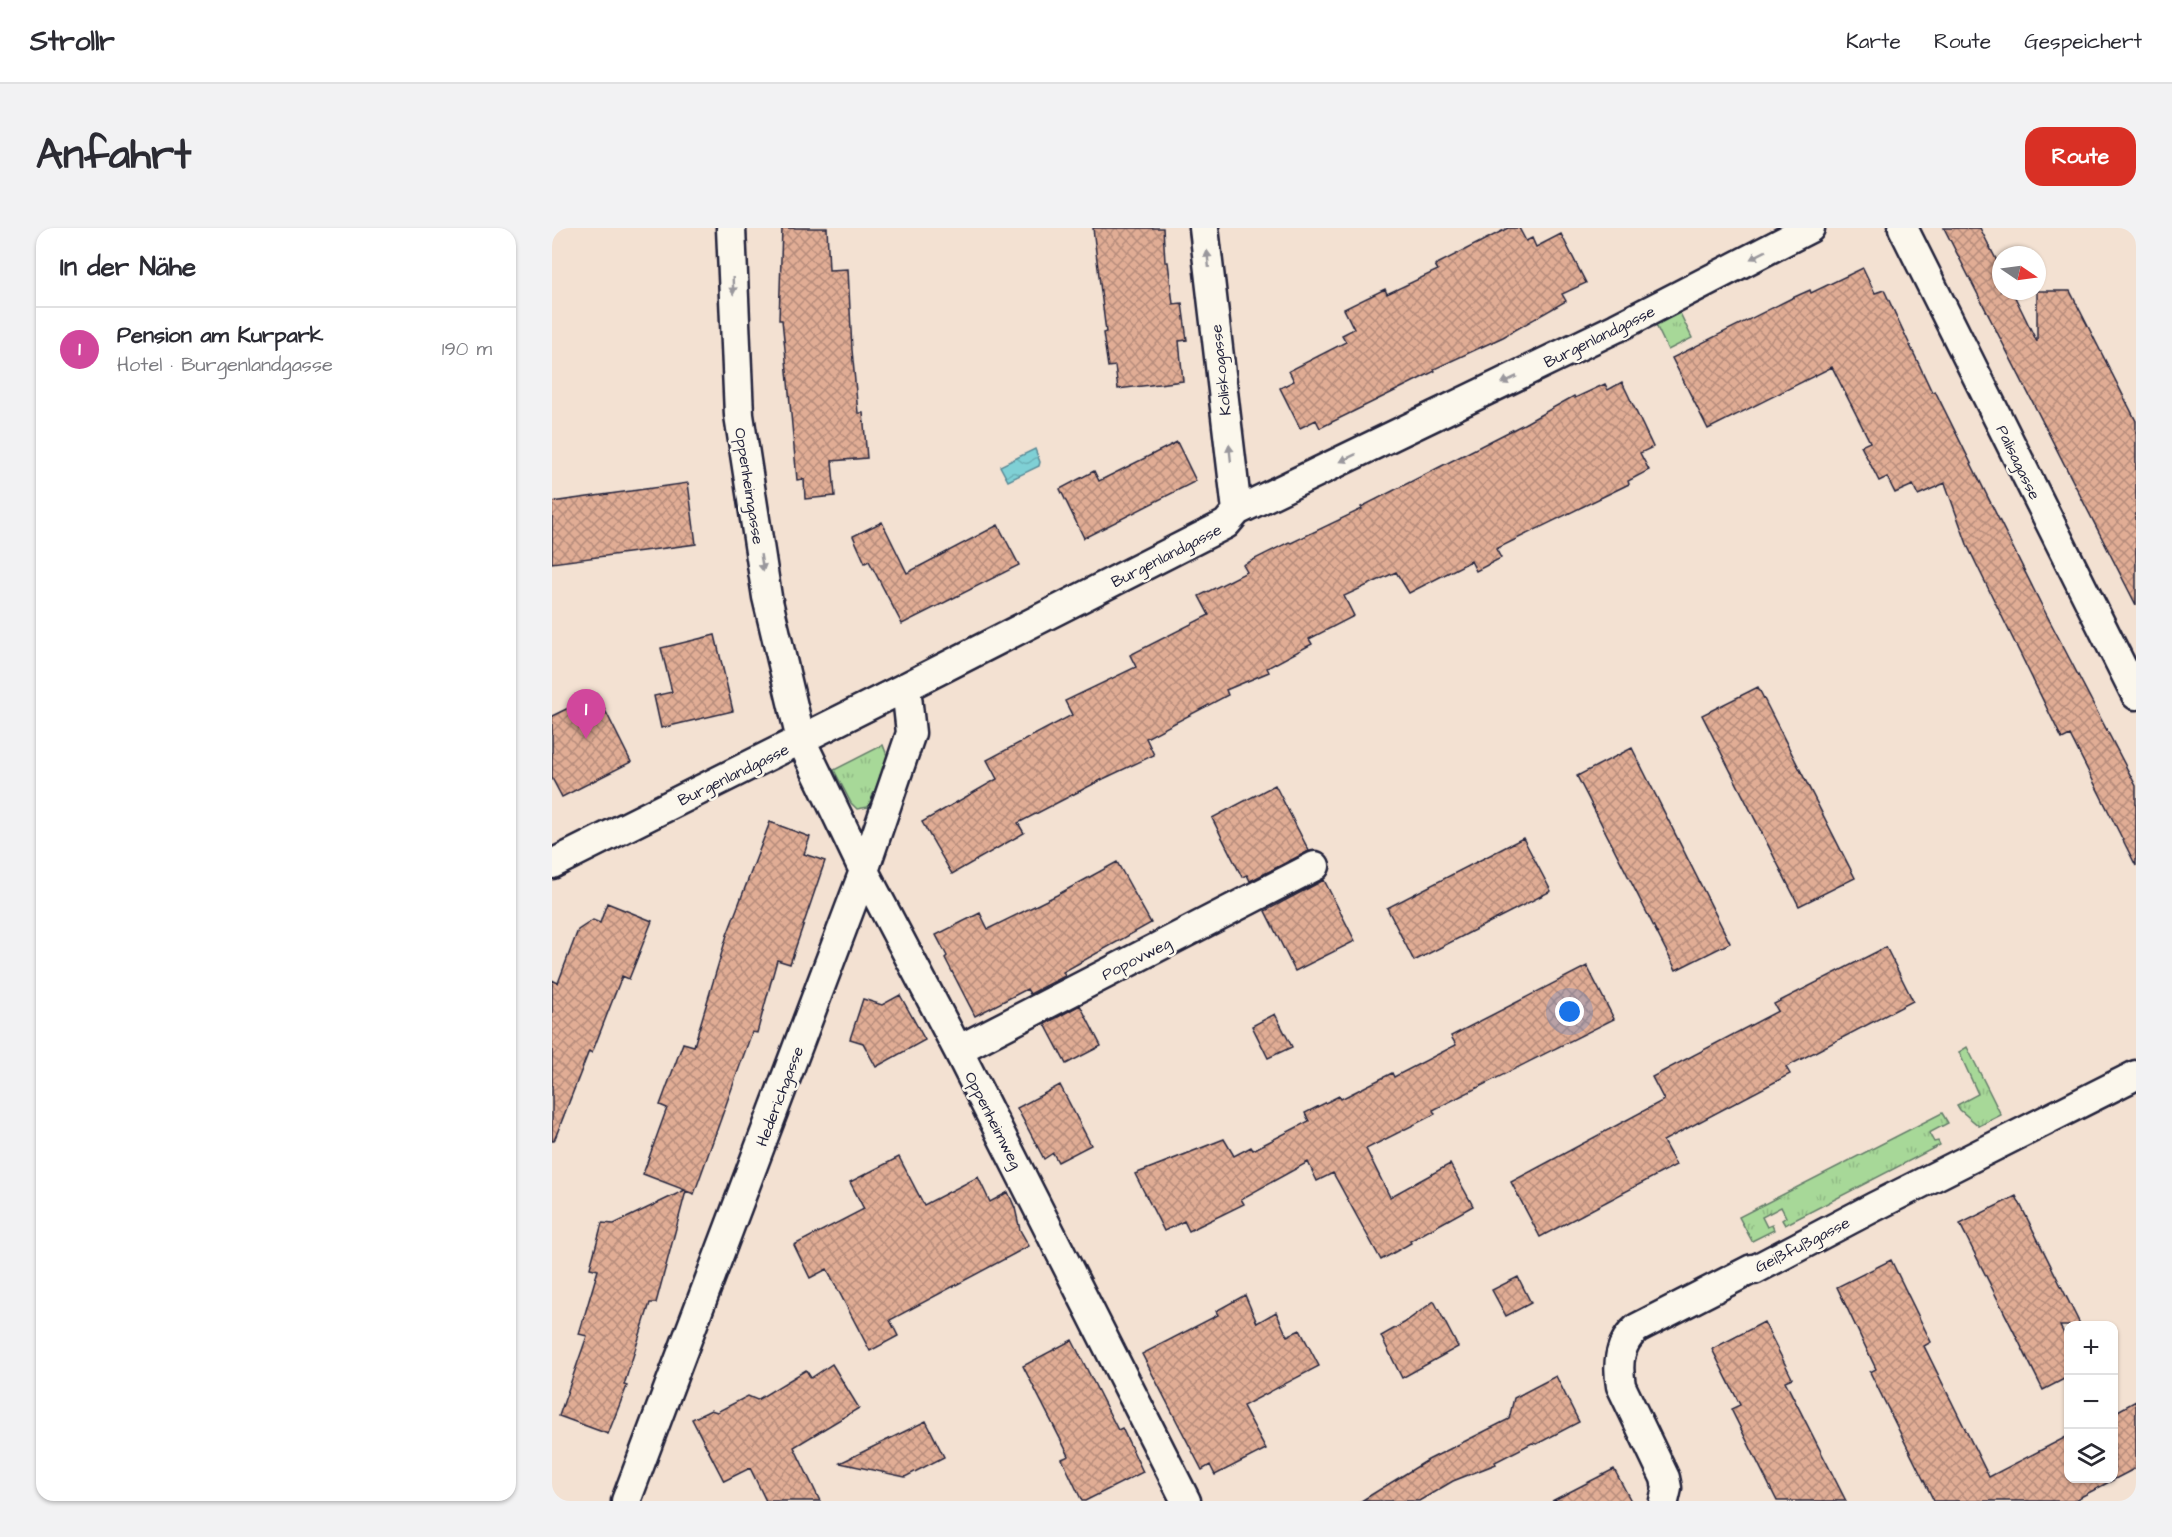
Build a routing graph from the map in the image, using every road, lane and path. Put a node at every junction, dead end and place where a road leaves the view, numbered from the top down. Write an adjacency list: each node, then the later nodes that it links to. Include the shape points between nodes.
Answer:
1 (731, 228): 9 (street, Oppenheimgasse, one-way to 9, via 739,415 767,597)
2 (1204, 228): 5 (street, Koliskogasse, one-way to 2)
3 (1810, 228): 5 (street, Burgenlandgasse, one-way to 5, via 1616,328)
4 (1903, 228): 6 (street, Palisagasse)
5 (1237, 511): 7 (street, Burgenlandgasse, via 1226,524)
6 (2125, 646): 8 (street, Palisagasse)
7 (906, 687): 9 (street, Burgenlandgasse); 12 (street, Hederichgasse, via 911,734)
8 (2136, 695)
9 (801, 740): 10 (street, Burgenlandgasse); 12 (street, Oppenheimweg)
10 (552, 864)
11 (1315, 866): 13 (street, Popovweg)
12 (864, 871): 13 (street, Oppenheimweg); 15 (street, Hederichgasse)
13 (958, 1050): 16 (street, Oppenheimweg)
14 (2136, 1075): 17 (street, Geißfußgasse, via 1628,1335 1619,1357 1621,1386 1665,1478)
15 (626, 1501)
16 (1186, 1501)
17 (1664, 1501)

